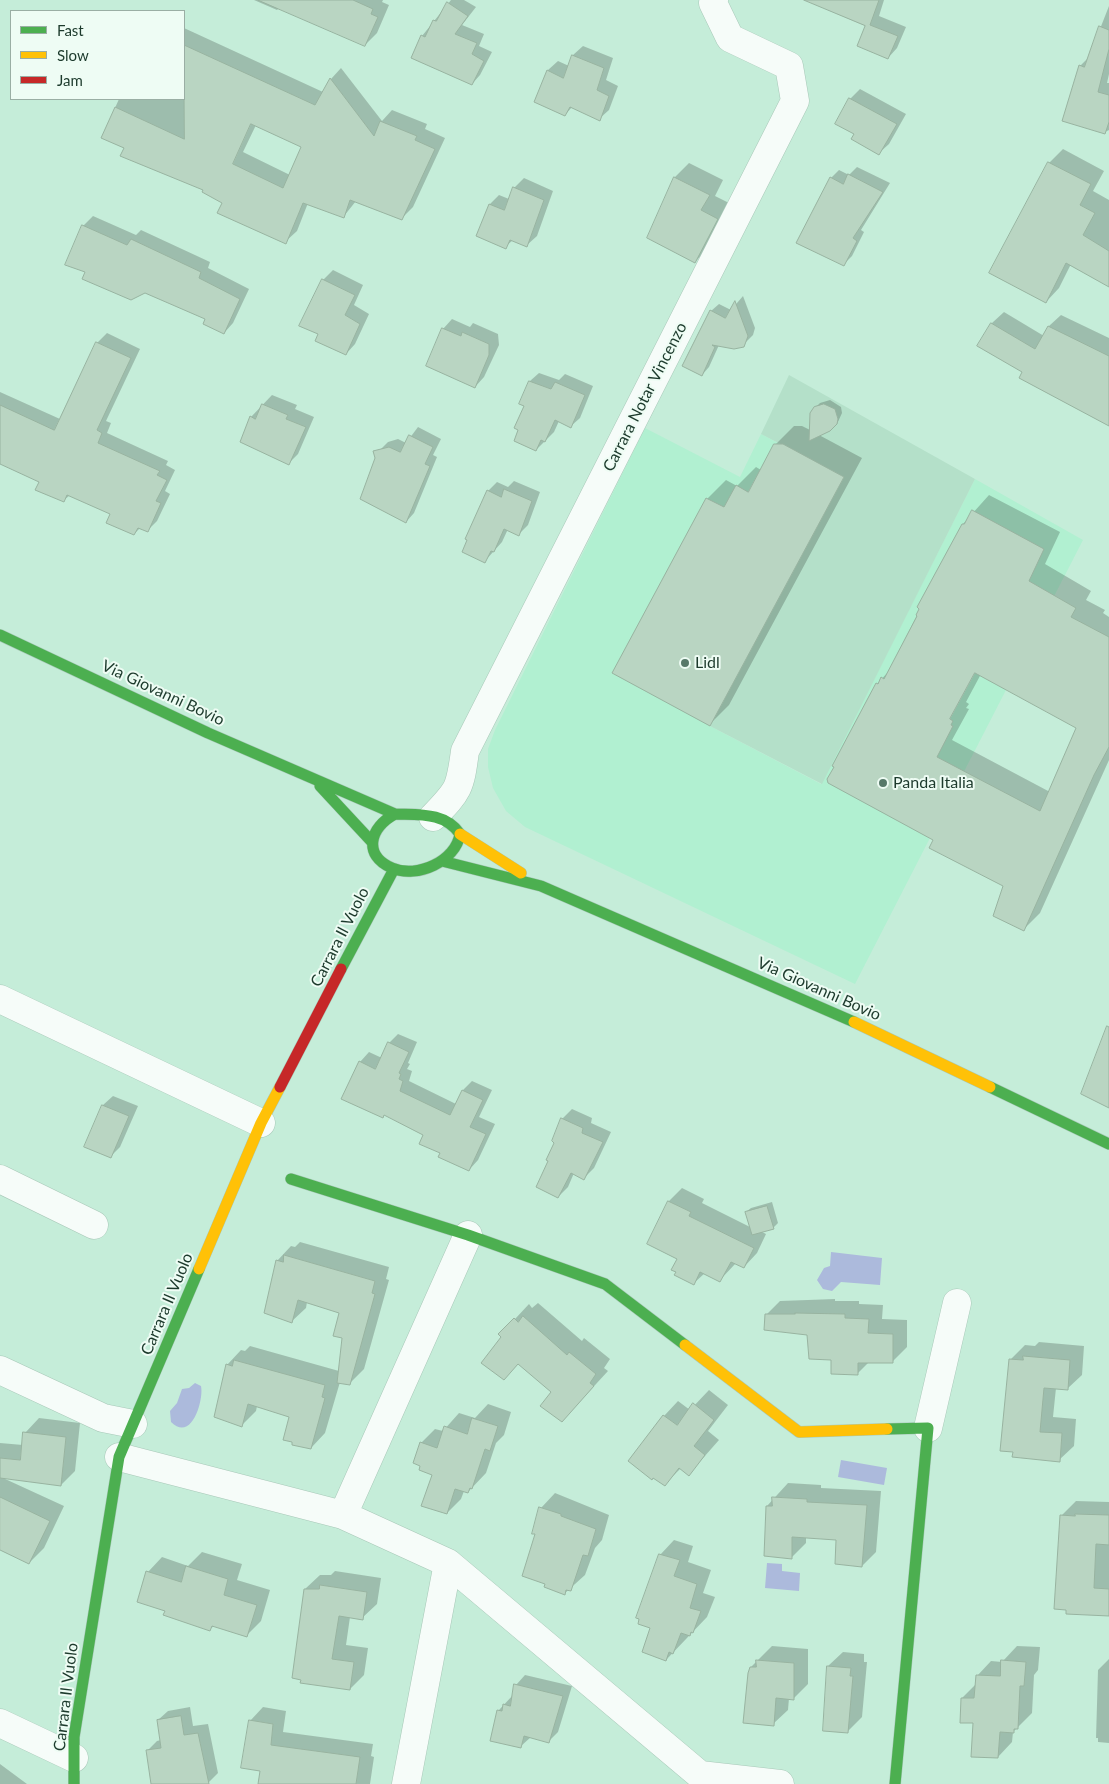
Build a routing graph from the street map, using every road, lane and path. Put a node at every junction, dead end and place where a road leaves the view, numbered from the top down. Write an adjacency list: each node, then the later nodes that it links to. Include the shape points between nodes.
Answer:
1 (714, 0): 5 (street, Carrara Notar Vincenzo, via 730,38 789,66 795,101 464,751 461,781 455,794)
2 (0, 635): 3 (street, Via Giovanni Bovio)
3 (314, 780): 4 (street, Via Giovanni Bovio); 7 (street)
4 (395, 814): 5 (street); 7 (street, via 378,823)
5 (433, 817): 6 (street, via 452,822)
6 (460, 834): 8 (street, via 455,850); 10 (street)
7 (372, 842): 9 (street, via 376,853)
8 (442, 861): 9 (street, via 421,868); 10 (street)
9 (394, 869): 12 (street, Carrara Il Vuolo)
10 (541, 886): 13 (street, Via Giovanni Bovio, via 820,1006)
11 (0, 1000): 12 (street)
12 (261, 1123): 22 (street, Carrara Il Vuolo)
13 (1081, 1131): 14 (street, Via Giovanni Bovio); 15 (street, Via Giovanni Bovio)
14 (1109, 1144)
15 (1109, 1158)
16 (0, 1179): 18 (street)
17 (291, 1179): 19 (street)
18 (94, 1225)
19 (468, 1235): 23 (street, via 605,1284 799,1432); 25 (street)
20 (957, 1303): 23 (street)
21 (0, 1370): 22 (street, via 103,1418)
22 (133, 1424): 24 (street, Carrara Il Vuolo)
23 (928, 1428): 31 (street)
24 (119, 1457): 25 (street); 28 (street, Carrara Il Vuolo, via 74,1737)
25 (343, 1515): 26 (street)
26 (448, 1563): 29 (street); 30 (street, via 700,1775)
27 (0, 1723): 28 (street)
28 (74, 1771)
29 (406, 1784)
30 (780, 1784)
31 (896, 1784)

